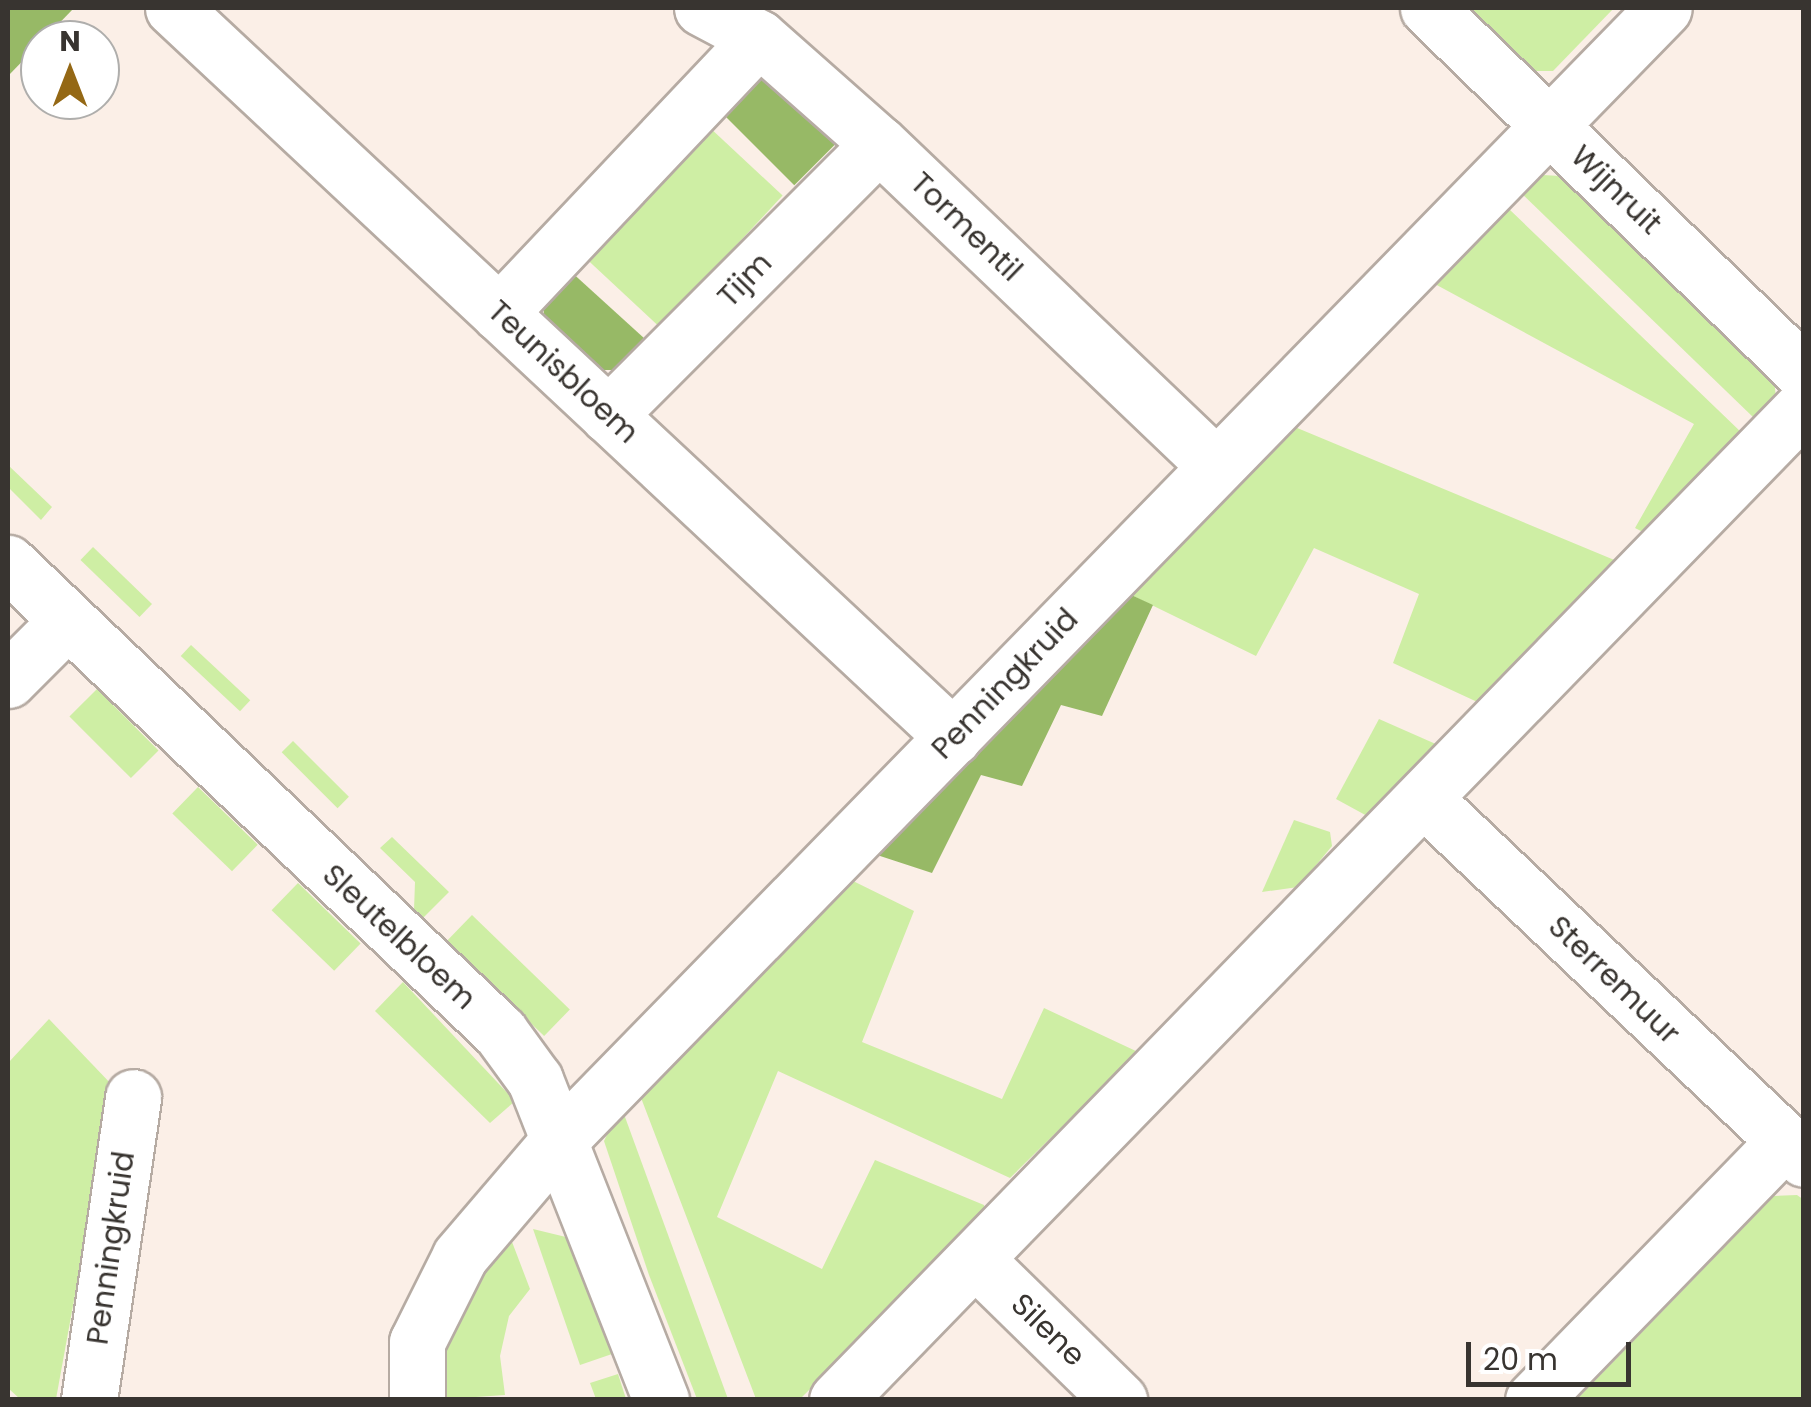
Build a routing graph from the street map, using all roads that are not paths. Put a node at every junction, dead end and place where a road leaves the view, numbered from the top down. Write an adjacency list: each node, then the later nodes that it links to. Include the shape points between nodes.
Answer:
1 (173, 8): 8 (street, Teunisbloem)
2 (702, 8): 5 (street, Tormentil)
3 (1428, 8): 6 (street, Wijnruit)
4 (1664, 8): 6 (street, Penningkruid)
5 (758, 38): 7 (street, Tormentil); 8 (street)
6 (1549, 125): 9 (street, Wijnruit); 12 (street, Penningkruid)
7 (879, 144): 11 (street, Tijm); 12 (street, Tormentil)
8 (499, 312): 11 (street, Teunisbloem)
9 (1804, 373)
10 (1804, 406): 17 (street)
11 (608, 414): 16 (street, Teunisbloem)
12 (1216, 466): 16 (street, Penningkruid)
13 (8, 563): 14 (street, Sleutelbloem)
14 (66, 622): 15 (street); 19 (street, Sleutelbloem, via 500,1032 535,1080)
15 (8, 680)
16 (953, 737): 19 (street, Penningkruid)
17 (1424, 798): 20 (street, Sterremuur); 21 (street)
18 (134, 1097): 22 (street, Penningkruid)
19 (560, 1140): 23 (street, Penningkruid, via 460,1256 416,1342); 24 (street, Sleutelbloem)
20 (1794, 1151): 27 (street)
21 (978, 1261): 25 (street); 26 (street, Silene)
22 (89, 1400)
23 (417, 1400)
24 (660, 1400)
25 (837, 1400)
26 (1119, 1400)
27 (1533, 1400)

